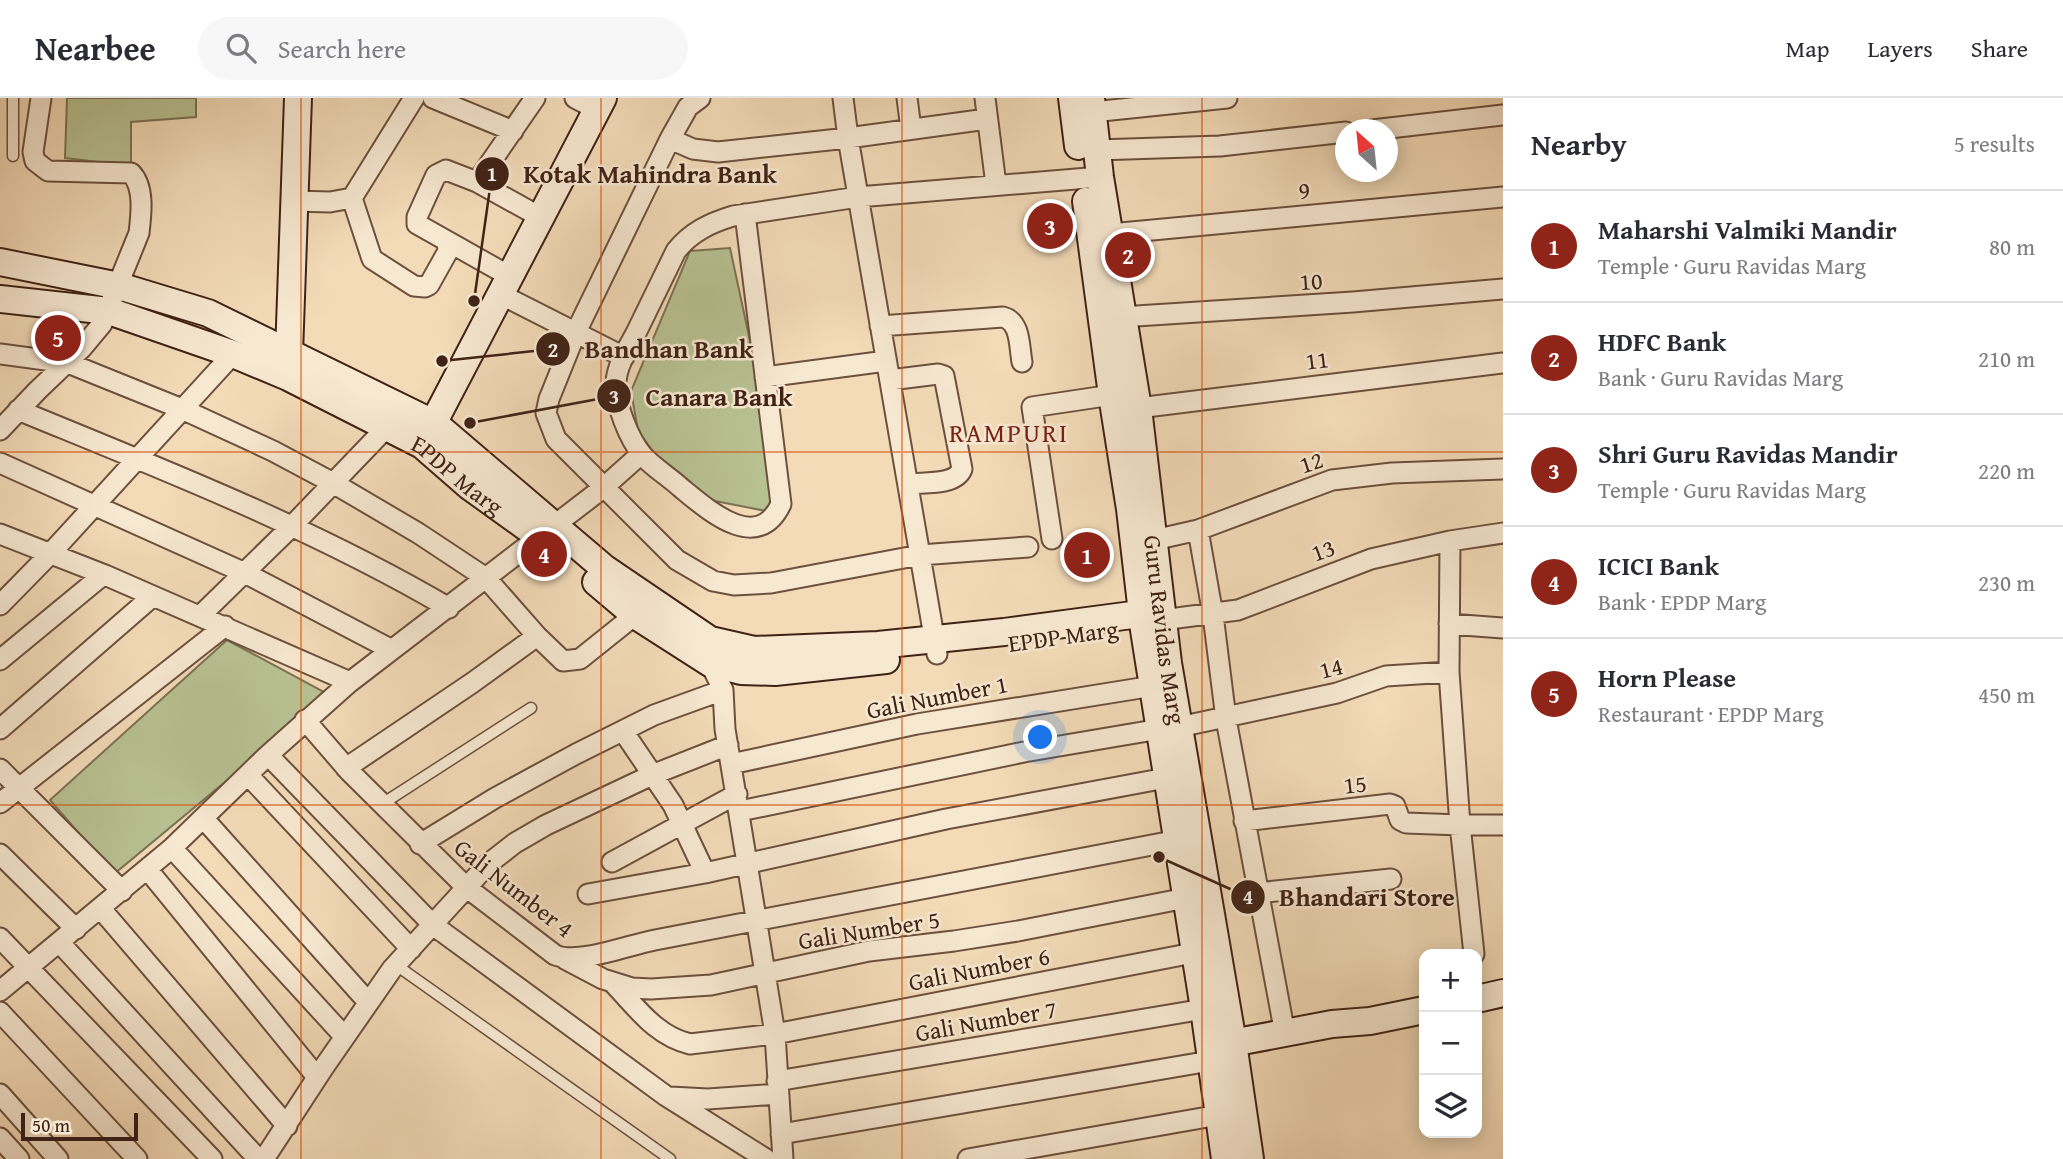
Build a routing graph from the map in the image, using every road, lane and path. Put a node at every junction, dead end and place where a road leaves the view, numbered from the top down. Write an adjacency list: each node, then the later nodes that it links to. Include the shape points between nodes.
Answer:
1 (13, 98): 23 (lane)
2 (41, 98): 36 (street, via 33,152 40,167 48,171 127,172 137,180 139,233)
3 (298, 98): 30 (main road)
4 (414, 98): 29 (street)
5 (433, 98): 18 (street)
6 (535, 98): 18 (street)
7 (699, 98): 21 (street, via 688,107)
8 (843, 98): 20 (street)
9 (907, 98): 17 (street)
10 (985, 98): 15 (street)
11 (1227, 98): 13 (street)
12 (592, 102): 32 (main road)
13 (1085, 103): 22 (main road, Guru Ravidas Marg); 24 (main road, Guru Ravidas Marg)
14 (1503, 115): 16 (street)
15 (988, 119): 17 (street); 26 (street)
16 (1398, 127)
17 (911, 129): 20 (street)
18 (513, 131): 25 (street)
19 (1335, 133): 22 (street, via 1220,146)
20 (848, 138): 21 (street, via 718,152 693,149); 27 (street)
21 (670, 139): 43 (street)
22 (1097, 150): 24 (main road, Guru Ravidas Marg)
23 (13, 156)
24 (1091, 178): 26 (street); 33 (main road, Guru Ravidas Marg); 53 (main road, Guru Ravidas Marg)
25 (477, 182): 32 (street); 34 (street, via 446,170 436,175 416,220)
26 (996, 184): 27 (street)
27 (858, 197): 31 (street); 42 (street)
28 (1503, 197): 33 (street, 9)
29 (352, 198): 30 (street); 34 (street, via 372,259 414,286 429,285 448,251)
30 (295, 201): 46 (main road)
31 (745, 214): 47 (street, via 716,221 683,242); 52 (street)
32 (542, 218): 37 (main road)
33 (1110, 234): 41 (main road, Guru Ravidas Marg)
34 (447, 242): 37 (street)
35 (0, 262): 36 (main road, EPDP Marg)
36 (119, 286): 40 (street); 46 (main road, EPDP Marg, via 208,313)
37 (507, 286): 43 (street); 59 (main road)
38 (1503, 289): 41 (street, 10)
39 (0, 299): 40 (main road, EPDP Marg)
40 (109, 311): 45 (main road, EPDP Marg); 49 (street, via 93,337)
41 (1121, 317): 54 (main road, Guru Ravidas Marg)
42 (880, 326): 48 (street, via 1011,319); 51 (street)
43 (576, 332): 47 (street); 66 (street, via 546,413 556,439)
44 (0, 354): 49 (street)
45 (233, 354): 55 (street); 57 (main road, EPDP Marg)
46 (289, 354): 59 (main road, EPDP Marg)
47 (624, 357): 60 (street, via 617,372 618,400)
48 (1022, 362)
49 (68, 363): 55 (street); 56 (street)
50 (1503, 363): 54 (street, 11)
51 (888, 370): 52 (street); 65 (street); 65 (street, via 944,376 962,469 953,479)
52 (765, 377): 60 (street, via 781,504 774,517 760,525 729,522)
53 (1112, 396): 73 (street, via 1032,407); 88 (main road, Guru Ravidas Marg)
54 (1138, 408): 74 (main road, Guru Ravidas Marg)
55 (182, 409): 61 (street); 64 (street)
56 (18, 410): 58 (street); 61 (street)
57 (386, 428): 59 (main road, EPDP Marg); 64 (street)
58 (0, 430)
59 (428, 434): 69 (main road, EPDP Marg)
60 (641, 454): 66 (street)
61 (137, 458): 67 (street); 68 (street)
62 (0, 463): 67 (street)
63 (1496, 470): 70 (street, 12, via 1332,480)
64 (333, 483): 68 (street); 81 (street)
65 (908, 484): 78 (street)
66 (603, 488): 69 (street); 78 (street, via 677,560 713,582 771,583)
67 (95, 504): 77 (street); 79 (street)
68 (292, 526): 79 (street); 84 (street)
69 (547, 530): 81 (street); 85 (main road, EPDP Marg); 95 (main road, EPDP Marg, via 622,581)
70 (1198, 530): 74 (street, 12); 86 (street)
71 (1503, 533): 75 (street, 13)
72 (0, 534): 77 (street)
73 (1052, 539)
74 (1154, 540): 88 (main road, Guru Ravidas Marg)
75 (1450, 541): 86 (street, 13, via 1371,559 1238,610); 89 (street)
76 (1028, 547): 78 (street)
77 (50, 555): 80 (street); 83 (street)
78 (920, 555): 93 (street)
79 (245, 573): 87 (street); 94 (street)
80 (103, 575): 82 (street); 96 (street)
81 (486, 578): 84 (street); 92 (street)
82 (153, 596): 87 (street); 105 (street)
83 (0, 605)
84 (449, 608): 94 (street)
85 (635, 615): 92 (street, via 574,661 563,661); 95 (main road, EPDP Marg)
86 (1213, 615): 88 (street, 13); 102 (street)
87 (200, 616): 90 (street)
88 (1153, 620): 93 (main road, EPDP Marg, via 1132,615); 99 (main road, Guru Ravidas Marg); 104 (main road, Guru Ravidas Marg)
89 (1449, 624): 91 (street); 97 (street)
90 (225, 626): 98 (street); 114 (street)
91 (1503, 628)
92 (537, 636): 109 (street)
93 (937, 647): 95 (main road, EPDP Marg, via 775,672 741,671)
94 (392, 650): 98 (street)
95 (710, 651): 100 (street)
96 (0, 660)
97 (1449, 672): 102 (street, 14, via 1386,676 1355,688); 121 (street)
98 (350, 682): 103 (street)
99 (1153, 686): 104 (main road, Guru Ravidas Marg); 108 (street, Gali Number 1)
100 (723, 690): 106 (street); 108 (street)
101 (531, 708): 117 (lane)
102 (1226, 719): 104 (street, 14); 119 (street)
103 (305, 720): 107 (street); 109 (street, Gali Number 4)
104 (1170, 728): 113 (main road, Guru Ravidas Marg); 116 (street, 14); 163 (main road, Guru Ravidas Marg)
105 (0, 729)
106 (623, 731): 112 (street); 124 (street, via 531,778)
107 (268, 755): 111 (street); 139 (street)
108 (729, 755): 112 (street, Gali Number 1); 116 (street)
109 (346, 768): 117 (street, Gali Number 4)
110 (0, 769): 114 (street)
111 (248, 775): 118 (street); 143 (street)
112 (652, 775): 120 (street); 132 (street, Gali Number 1, via 515,843)
113 (1166, 778): 123 (main road, Guru Ravidas Marg); 128 (street, via 946,819)
114 (19, 788): 115 (street); 133 (street)
115 (0, 803)
116 (738, 803): 120 (street, 14); 128 (street)
117 (382, 805): 124 (street, Gali Number 4)
118 (204, 819): 125 (street); 155 (street)
119 (1244, 821): 121 (street, 15, via 1390,804 1406,823); 134 (street)
120 (682, 823): 127 (street, 14); 130 (street)
121 (1460, 825): 122 (street); 144 (street)
122 (1503, 825)
123 (1178, 840): 136 (main road, Guru Ravidas Marg); 138 (street, Gali Number 4)
124 (420, 844): 132 (street, Gali Number 4)
125 (172, 848): 129 (street); 162 (street)
126 (0, 854): 140 (street)
127 (612, 862)
128 (748, 864): 130 (street); 138 (street)
129 (148, 870): 133 (street); 164 (street)
130 (705, 873): 135 (street)
131 (1391, 879): 134 (street)
132 (466, 887): 139 (street, Gali Number 1); 146 (street, Gali Number 4)
133 (122, 891): 137 (street)
134 (1257, 893): 161 (street)
135 (588, 894)
136 (1186, 898): 145 (main road, Guru Ravidas Marg); 149 (street, Gali Number 5)
137 (101, 909): 140 (street); 169 (street)
138 (752, 922): 146 (street, Gali Number 4); 149 (street)
139 (433, 925): 143 (street, Gali Number 1); 167 (street)
140 (76, 929): 142 (street)
141 (0, 938): 148 (street)
142 (60, 943): 148 (street); 176 (street)
143 (411, 948): 147 (street, Gali Number 1)
144 (1473, 949)
145 (1193, 953): 156 (main road, Guru Ravidas Marg); 160 (street, Gali Number 6)
146 (564, 959): 151 (street, Gali Number 5)
147 (396, 965): 155 (street, Gali Number 1); 178 (lane)
148 (29, 968): 152 (street); 175 (street)
149 (766, 972): 151 (street, Gali Number 5, via 711,985 651,989); 160 (street)
150 (1503, 981): 153 (main road)
151 (614, 984): 160 (street, Gali Number 6, via 655,1028 678,1041 690,1044)
152 (0, 991)
153 (1482, 993)
154 (1419, 999): 159 (main road, via 1367,1010)
155 (368, 1002): 162 (street, Gali Number 1)
156 (1204, 1009): 163 (main road, Guru Ravidas Marg); 165 (street, Gali Number 7)
157 (1419, 1011): 159 (main road)
158 (0, 1012): 174 (street)
159 (1332, 1024): 161 (main road)
160 (775, 1034): 165 (street)
161 (1285, 1034): 163 (main road)
162 (344, 1037): 164 (street, Gali Number 1)
163 (1218, 1050): 168 (main road, Guru Ravidas Marg); 170 (street); 183 (main road, Guru Ravidas Marg)
164 (317, 1077): 169 (street, Gali Number 1)
165 (778, 1087): 167 (street, Gali Number 7, via 708,1099); 170 (street)
166 (0, 1094): 173 (street)
167 (666, 1096): 179 (street)
168 (1219, 1115): 181 (street); 182 (main road, Guru Ravidas Marg)
169 (287, 1126): 177 (street, Gali Number 1)
170 (781, 1134): 180 (street)
171 (0, 1138): 172 (street)
172 (19, 1159)
173 (58, 1159)
174 (137, 1159)
175 (212, 1159)
176 (258, 1159)
177 (264, 1159)
178 (670, 1159)
179 (766, 1159)
180 (783, 1159)
181 (968, 1159)
182 (1224, 1159)
183 (1250, 1159)

